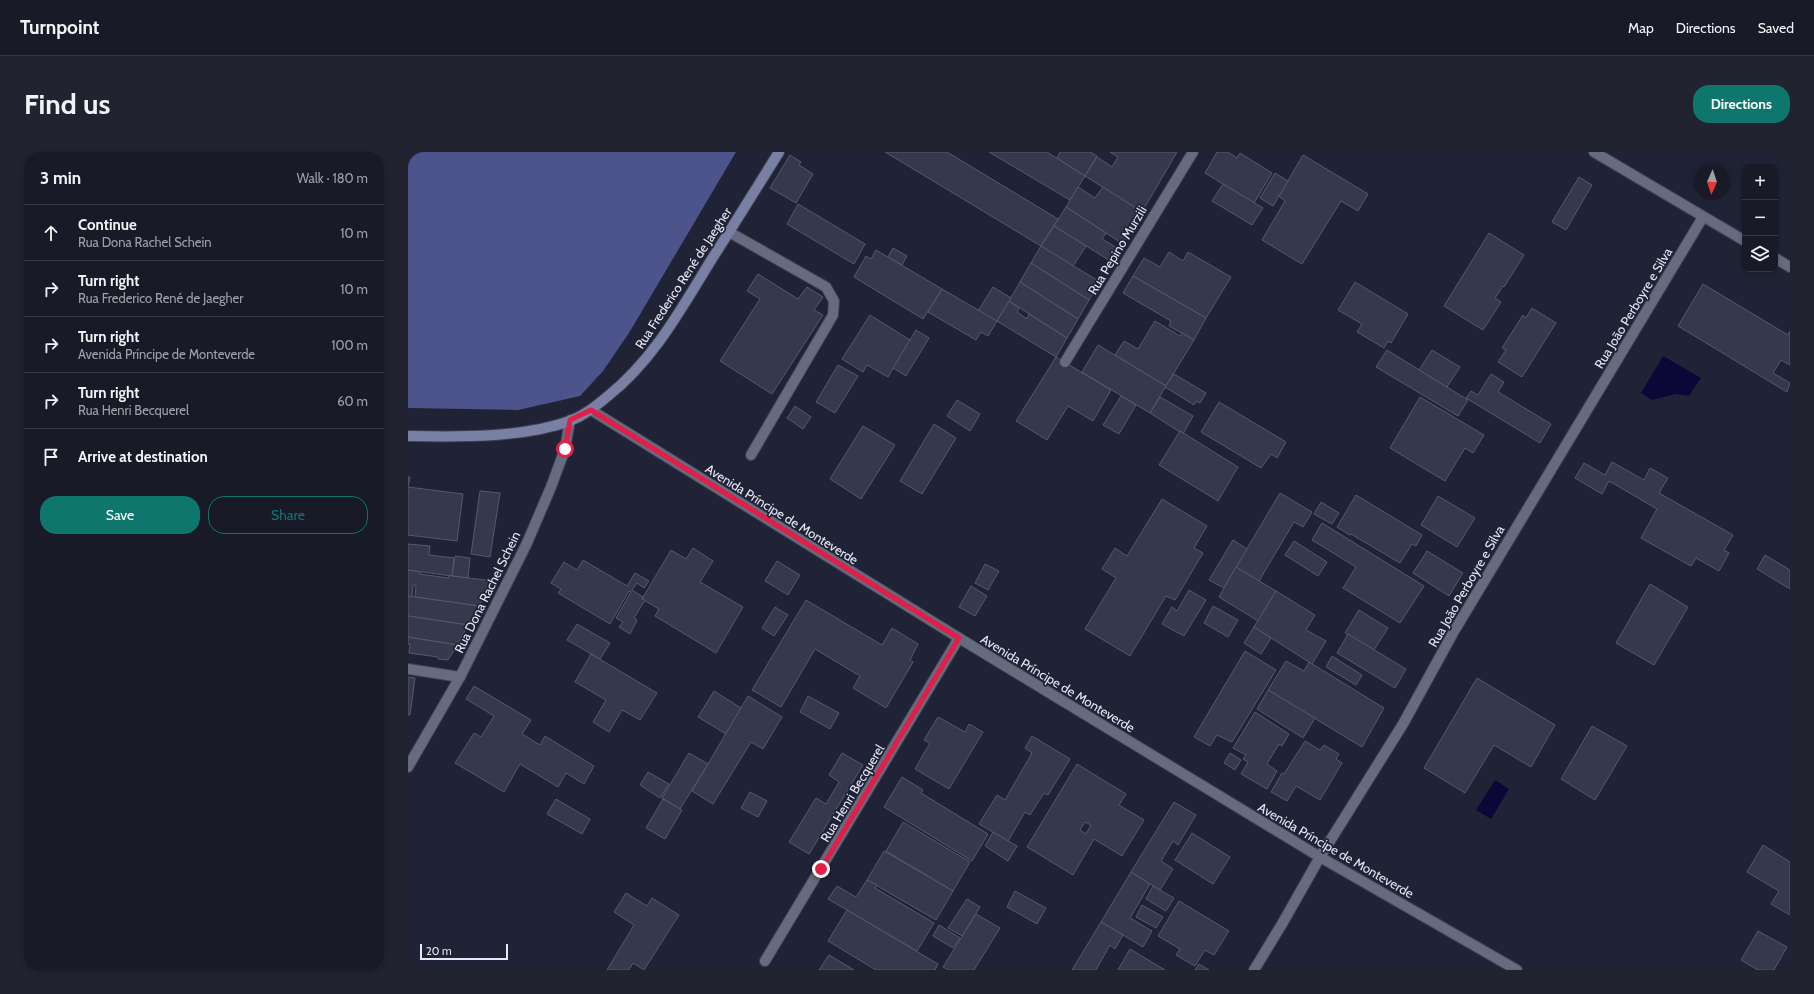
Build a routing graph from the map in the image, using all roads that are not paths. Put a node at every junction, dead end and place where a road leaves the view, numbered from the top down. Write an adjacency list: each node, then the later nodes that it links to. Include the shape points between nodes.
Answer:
1 (779, 152): 5 (main road, Rua Frederico René de Jaegher)
2 (1193, 152): 9 (street, Rua Pepino Murzili)
3 (1594, 152): 4 (street)
4 (1703, 217): 6 (street); 18 (street, Rua João Perboyre e Silva, via 1453,633 1403,724)
5 (729, 232): 10 (main road, Rua Frederico René de Jaegher, via 671,325 644,362); 13 (street, via 826,287 834,301 833,315)
6 (1742, 239)
7 (1778, 260): 8 (street)
8 (1790, 267)
9 (1065, 362)
10 (591, 410): 11 (main road, Rua Frederico René de Jaegher); 14 (street, Avenida Príncipe de Monteverde)
11 (570, 420): 12 (main road, Rua Frederico René de Jaegher, via 525,432 443,437); 16 (street, Rua Dona Rachel Schein, via 565,449 551,487 527,543)
12 (408, 436)
13 (751, 455)
14 (959, 638): 18 (street, Avenida Príncipe de Monteverde); 19 (street, Rua Henri Becquerel)
15 (408, 669): 16 (street)
16 (460, 677): 17 (street, Rua Dona Rachel Schein)
17 (408, 766)
18 (1320, 858): 20 (street, Rua João Perboyre e Silva); 21 (street, Avenida Príncipe de Monteverde)
19 (765, 960)
20 (1254, 970)
21 (1517, 970)

